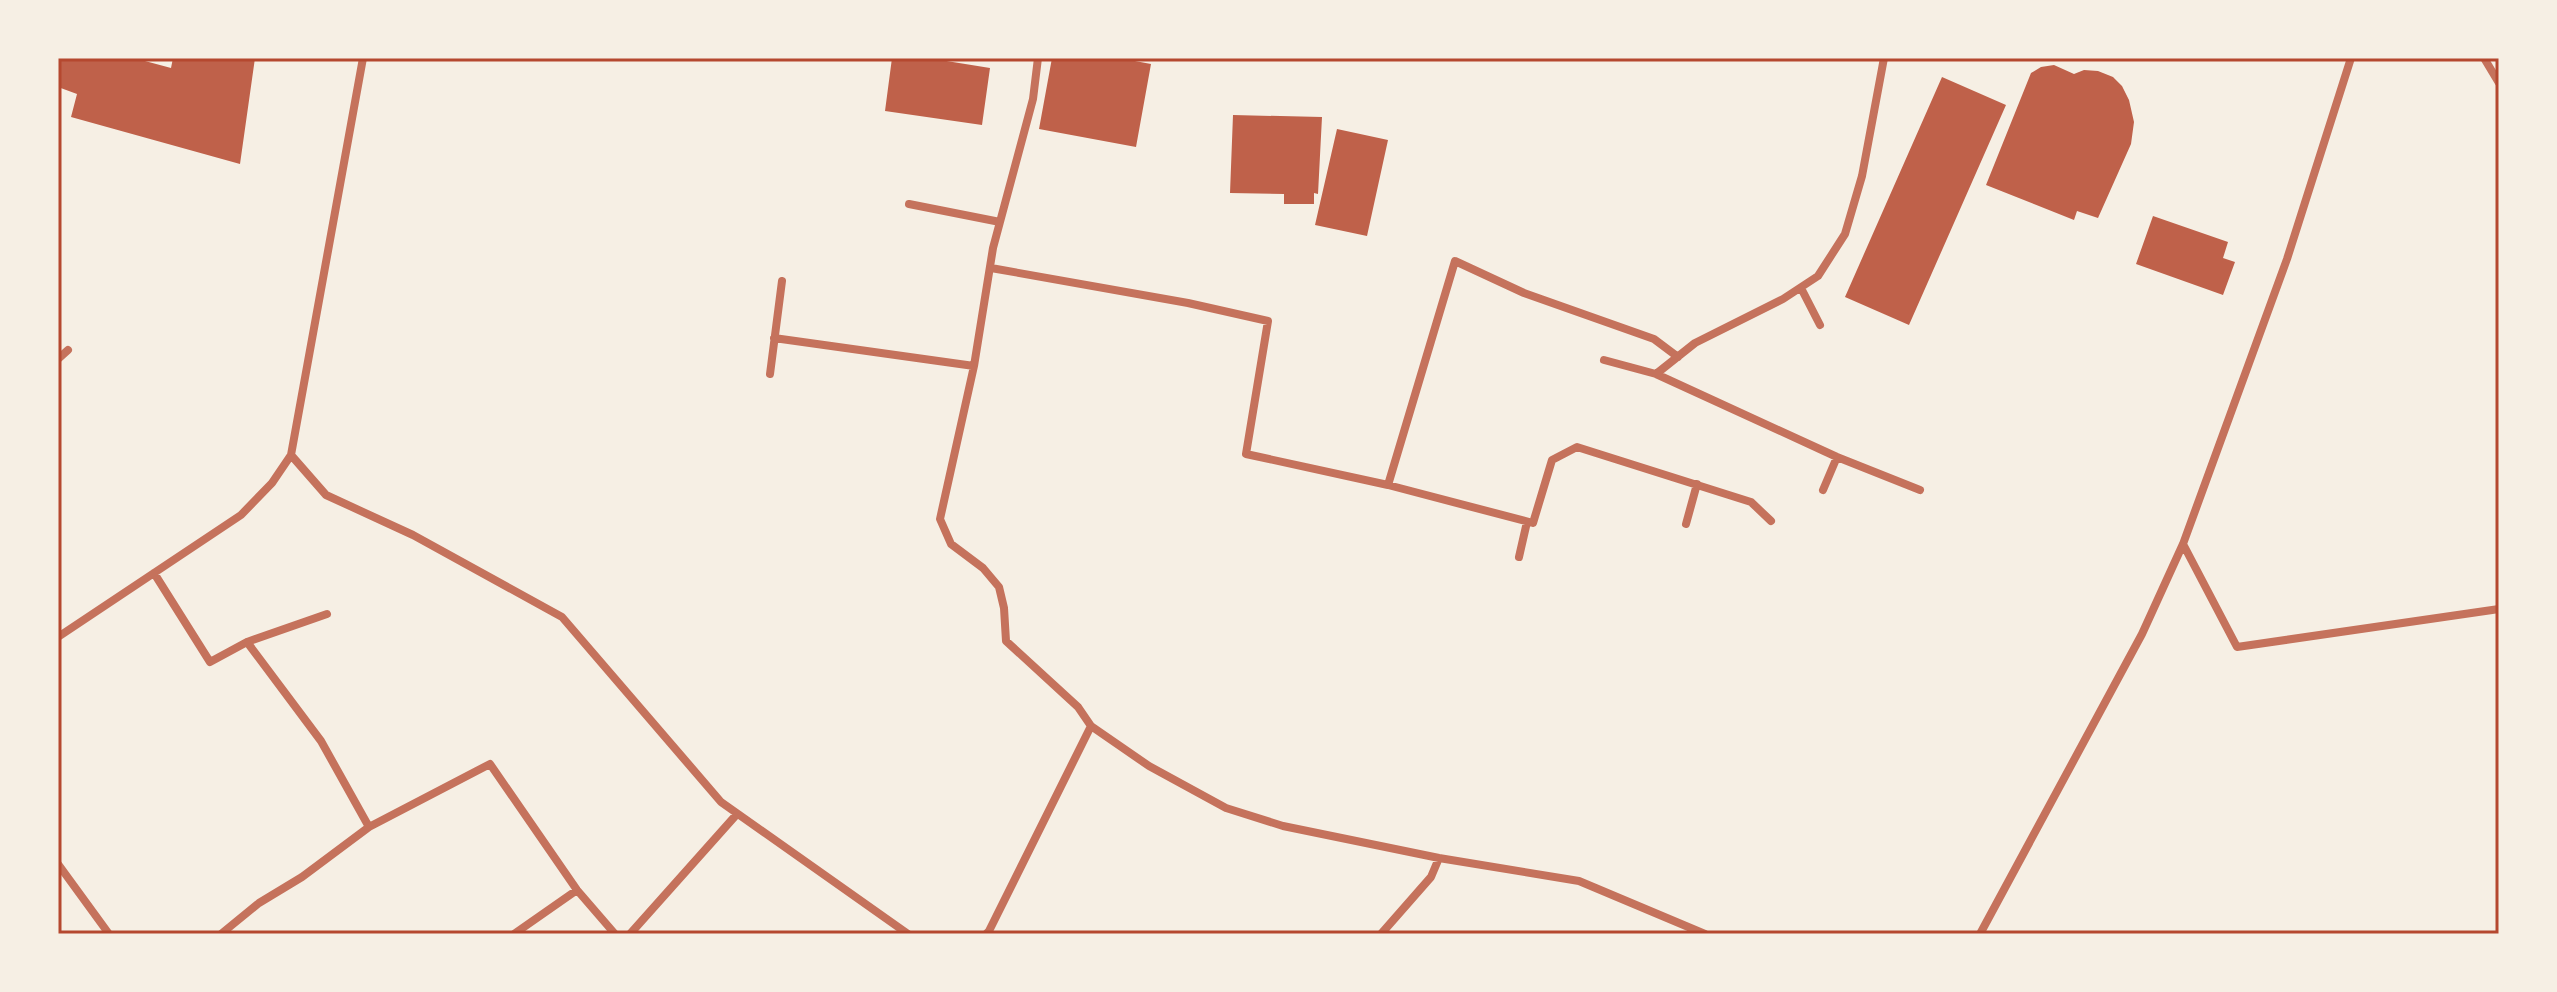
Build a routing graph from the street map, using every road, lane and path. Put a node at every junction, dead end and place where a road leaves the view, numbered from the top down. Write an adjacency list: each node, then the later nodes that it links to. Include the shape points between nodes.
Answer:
1 (363, 58): 21 (street)
2 (1038, 58): 8 (street, via 1033,99)
3 (1884, 58): 11 (street, via 1862,176 1845,234 1818,276)
4 (2351, 58): 30 (street, via 2287,259)
5 (2484, 58): 6 (street)
6 (2499, 83)
7 (909, 204): 8 (street)
8 (1000, 222): 9 (street)
9 (991, 268): 18 (street); 24 (street, via 1268,321 1246,454)
10 (782, 281): 13 (street)
11 (1801, 288): 12 (street); 15 (street)
12 (1820, 325)
13 (774, 338): 18 (street); 19 (street)
14 (68, 350): 16 (street)
15 (1678, 357): 20 (street); 24 (street, via 1654,339 1524,293 1455,261)
16 (58, 359)
17 (1604, 360): 20 (street)
18 (974, 366): 37 (street, via 940,519 951,544 999,587 1006,641 1078,707)
19 (770, 374)
20 (1656, 374): 22 (street)
21 (291, 455): 32 (street, via 241,515); 38 (street, via 326,495 413,535 562,617)
22 (1837, 457): 25 (street); 26 (street)
23 (1697, 484): 27 (street, via 1751,502); 28 (street, via 1577,447 1552,460 1533,523); 29 (street)
24 (1388, 485): 28 (street)
25 (1823, 490)
26 (1920, 490)
27 (1771, 521)
28 (1527, 522): 31 (street)
29 (1686, 524)
30 (2183, 544): 33 (street, via 2237,647); 52 (street, via 2142,634)
31 (1519, 557)
32 (154, 573): 35 (street); 36 (street, via 210,662)
33 (2499, 609)
34 (327, 614): 36 (street)
35 (58, 637)
36 (247, 642): 39 (street, via 321,741)
37 (1091, 726): 40 (street, via 1149,766 1226,808 1283,826); 49 (street)
38 (737, 814): 47 (street); 48 (street)
39 (369, 827): 42 (street, via 490,764); 44 (street)
40 (1439, 858): 50 (street, via 1431,877); 51 (street, via 1579,881)
41 (58, 864): 43 (street)
42 (577, 890): 45 (street); 46 (street)
43 (109, 934)
44 (221, 934)
45 (514, 934)
46 (615, 934)
47 (630, 934)
48 (908, 934)
49 (986, 934)
50 (1381, 934)
51 (1705, 934)
52 (1980, 934)

